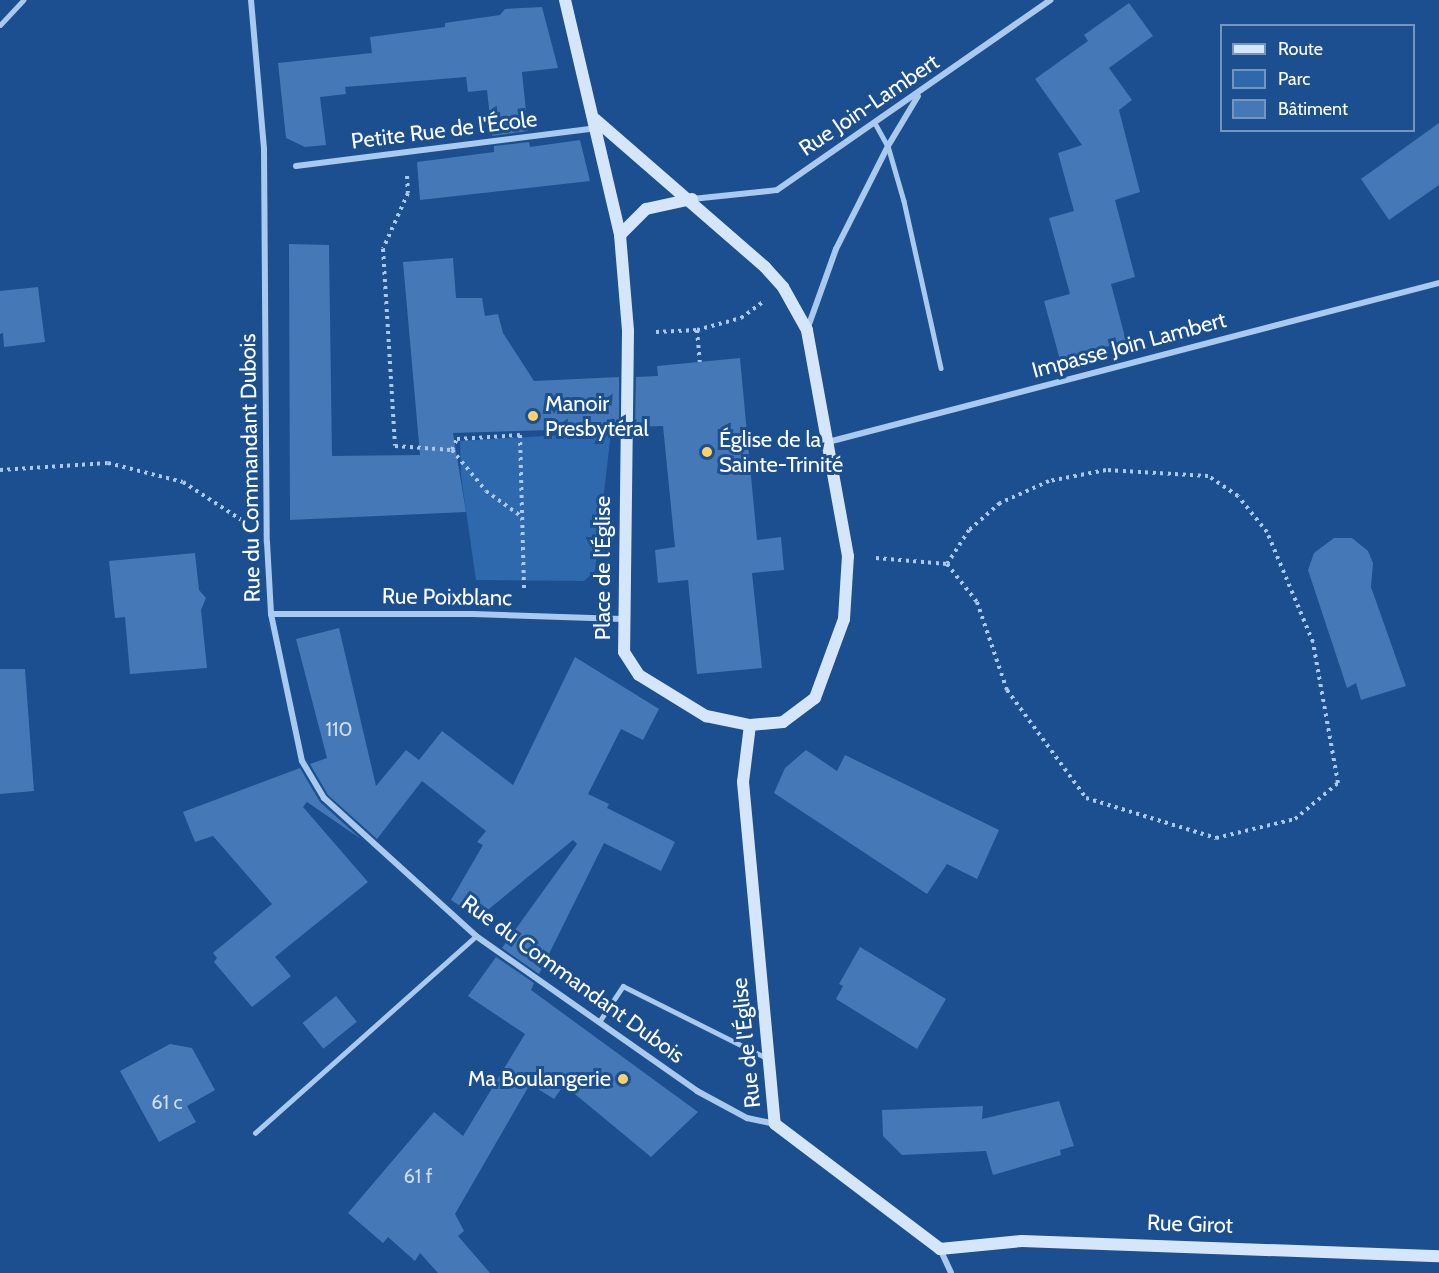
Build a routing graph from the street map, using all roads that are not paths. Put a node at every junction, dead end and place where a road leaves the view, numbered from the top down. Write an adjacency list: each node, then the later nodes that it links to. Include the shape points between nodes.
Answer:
1 (23, 0): 5 (lane)
2 (251, 0): 17 (street, Rue du Commandant Dubois, via 264,149)
3 (565, 0): 7 (street, Place de l'Église)
4 (1050, 0): 6 (street, Rue Join-Lambert)
5 (0, 25)
6 (920, 93): 8 (street, Rue Join-Lambert); 9 (street)
7 (596, 123): 10 (street, Petite Rue de l'École, via 406,155); 11 (street, Place de l'Église); 12 (street, Place de l'Église)
8 (874, 123): 9 (lane); 11 (street, Rue Join-Lambert, via 777,190)
9 (888, 146): 14 (street, via 836,249); 15 (lane)
10 (296, 166)
11 (692, 200): 12 (street, via 646,209); 14 (street, Place de l'Église, via 783,287)
12 (620, 235): 18 (street, Place de l'Église, via 628,331)
13 (1439, 283): 16 (street, Impasse Join Lambert)
14 (807, 330): 16 (street, Place de l'Église)
15 (941, 368)
16 (827, 442): 19 (street, Place de l'Église, via 848,556 844,620 815,698 783,722)
17 (271, 614): 18 (street, Rue Poixblanc); 20 (street, Rue du Commandant Dubois, via 302,761 324,798)
18 (622, 619): 19 (street, Place de l'Église, via 624,652 639,675 706,716)
19 (750, 725): 22 (street, Rue de l'Église, via 743,782)
20 (476, 936): 21 (street, Rue du Commandant Dubois); 24 (lane)
21 (599, 1022): 22 (lane, via 623,986); 23 (street, Rue du Commandant Dubois, via 697,1091 747,1118)
22 (769, 1059): 23 (street, Rue de l'Église)
23 (775, 1124): 25 (street, Rue de l'Église)
24 (255, 1133)
25 (940, 1249): 26 (street, Rue Girot, via 1033,1241); 27 (street, Rue de l'Église)
26 (1439, 1256)
27 (951, 1273)

